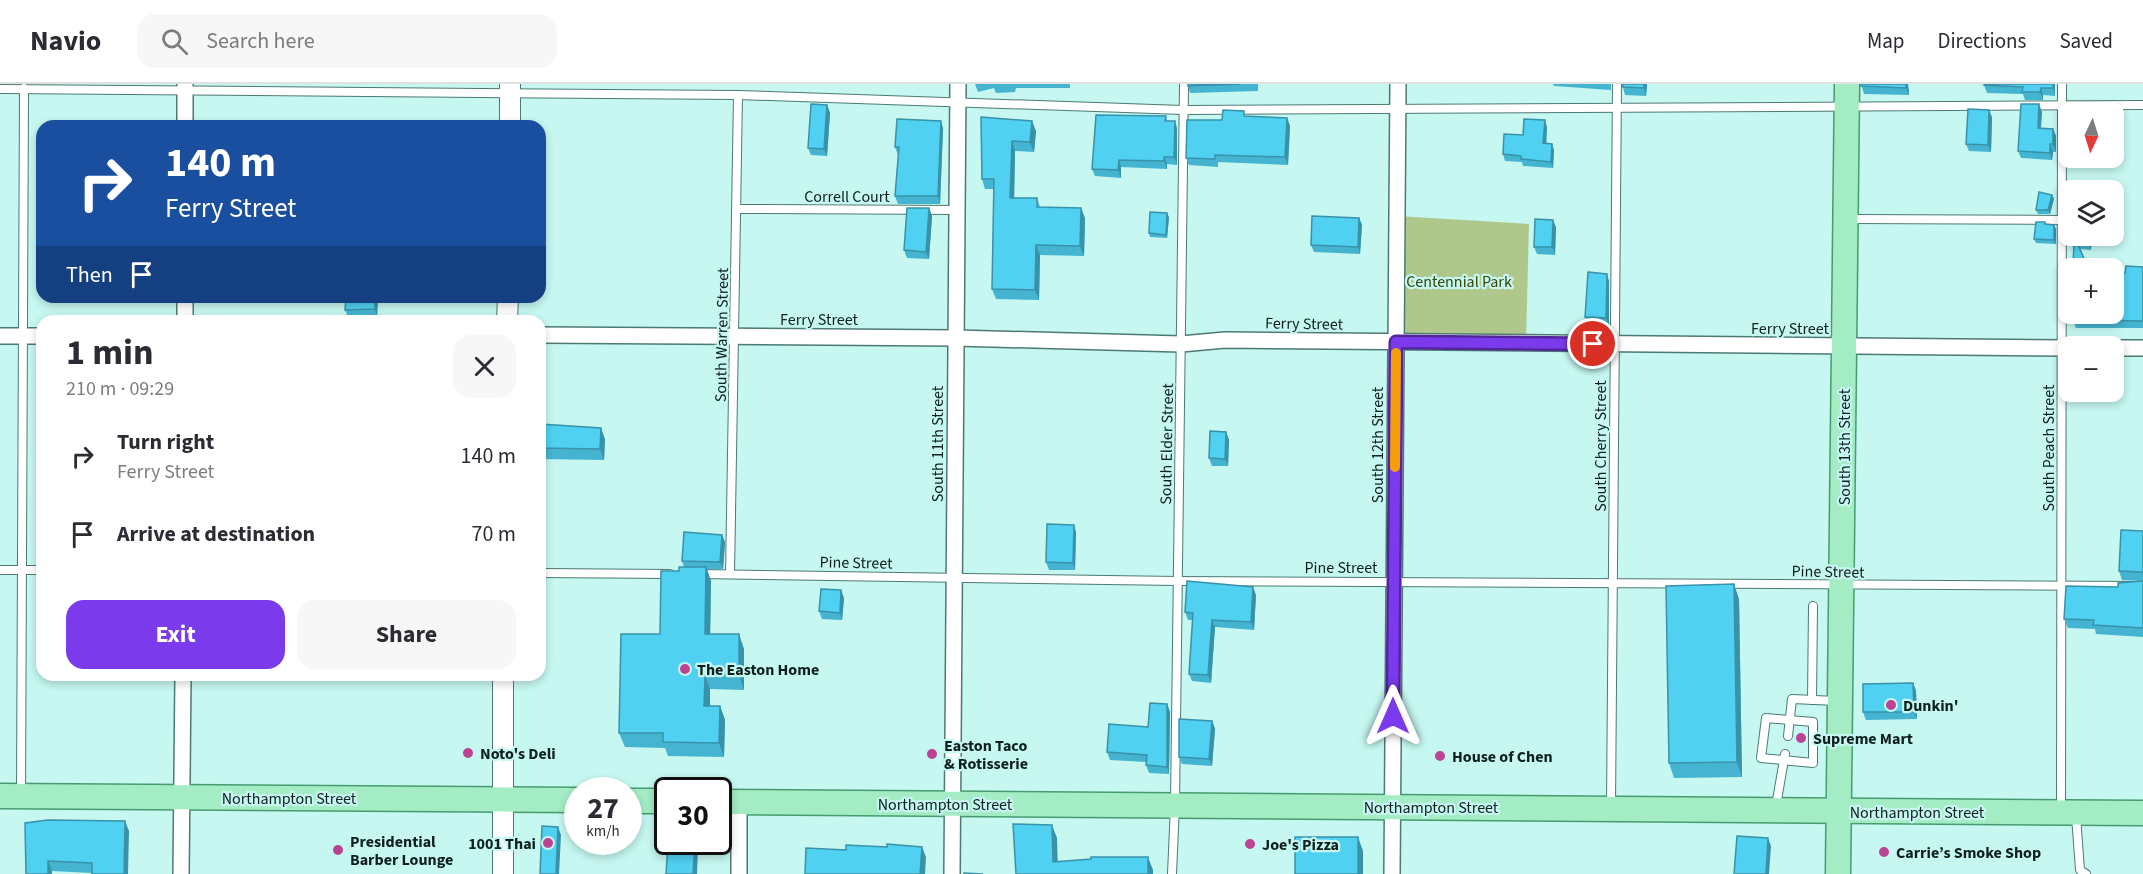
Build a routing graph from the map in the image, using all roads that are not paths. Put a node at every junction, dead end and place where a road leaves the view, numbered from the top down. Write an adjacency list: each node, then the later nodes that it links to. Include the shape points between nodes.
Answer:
1 (958, 84): 12 (street, South 11th Street)
2 (1184, 84): 19 (lane, South Elder Street)
3 (1398, 84): 17 (street, South 12th Street)
4 (1617, 84): 18 (lane, South Cherry Street)
5 (2062, 84): 13 (lane, South Peach Street)
6 (185, 87): 7 (lane); 9 (lane); 20 (street)
7 (24, 88): 8 (lane); 29 (lane)
8 (0, 89)
9 (510, 89): 10 (lane); 21 (street)
10 (738, 96): 12 (lane); 22 (lane, South Warren Street)
11 (1847, 96): 16 (lane); 18 (lane); 24 (main road, South 13th Street)
12 (958, 101): 19 (lane); 23 (street, South 11th Street)
13 (2062, 102)
14 (2124, 105): 15 (lane)
15 (2143, 105)
16 (2058, 106)
17 (1397, 108): 18 (lane); 19 (lane); 34 (street, South 12th Street)
18 (1616, 109): 36 (lane, South Cherry Street)
19 (1183, 110): 35 (lane, South Elder Street)
20 (185, 120)
21 (510, 120)
22 (737, 209): 23 (lane, Correll Court); 31 (lane, South Warren Street)
23 (957, 210): 33 (street, South 11th Street)
24 (1845, 219): 25 (lane); 37 (main road, South 13th Street)
25 (2058, 220)
26 (2063, 246): 32 (lane, South Peach Street)
27 (546, 335): 31 (street, Ferry Street)
28 (0, 336): 29 (street)
29 (24, 336): 30 (street); 43 (lane)
30 (36, 336)
31 (734, 336): 33 (street, Ferry Street); 48 (lane, South Warren Street)
32 (2065, 336)
33 (956, 338): 35 (street, Ferry Street); 49 (street, South 11th Street)
34 (1396, 342): 35 (street, Ferry Street, via 1225,340); 36 (street, Ferry Street); 50 (street, South 12th Street)
35 (1181, 344): 51 (lane, South Elder Street)
36 (1615, 344): 37 (street, Ferry Street); 52 (lane, South Cherry Street)
37 (1844, 346): 38 (street, Ferry Street); 53 (main road, South 13th Street)
38 (2058, 348)
39 (2124, 348): 40 (street)
40 (2143, 348)
41 (2064, 402): 54 (lane, South Peach Street)
42 (0, 570): 43 (lane)
43 (23, 570): 44 (lane); 64 (lane)
44 (36, 570)
45 (546, 573): 46 (lane)
46 (682, 574)
47 (694, 574): 48 (lane, Pine Street)
48 (730, 574): 49 (lane, Pine Street)
49 (954, 576): 51 (lane, Pine Street); 69 (street, South 11th Street)
50 (1394, 580): 51 (lane, Pine Street); 52 (lane, Pine Street); 71 (street, South 12th Street)
51 (1178, 581): 70 (lane, South Elder Street)
52 (1613, 582): 53 (lane, Pine Street); 72 (lane, South Cherry Street)
53 (1843, 585): 54 (lane, Pine Street); 60 (main road, South 13th Street)
54 (2062, 585): 55 (lane, Pine Street); 75 (lane, South Peach Street)
55 (2143, 586)
56 (1813, 606): 59 (lane)
57 (183, 681): 65 (street)
58 (503, 681): 66 (street)
59 (1812, 700): 60 (lane); 61 (lane, via 1792,699)
60 (1841, 701): 74 (main road, South 13th Street)
61 (1791, 720): 62 (lane); 63 (lane, via 1766,718 1761,758); 63 (lane, via 1814,722 1813,763)
62 (1788, 736)
63 (1784, 758): 73 (lane)
64 (11, 796): 65 (main road, Northampton Street)
65 (182, 797): 66 (main road, Northampton Street); 78 (street)
66 (504, 800): 67 (main road, Northampton Street); 79 (street)
67 (564, 800)
68 (732, 802): 69 (main road, Northampton Street)
69 (952, 804): 70 (main road, Northampton Street); 81 (street, South 11th Street)
70 (1175, 805): 71 (main road, Northampton Street); 82 (lane, South Elder Street)
71 (1392, 807): 72 (main road, Northampton Street); 83 (street, South 12th Street)
72 (1611, 809): 73 (main road, Northampton Street)
73 (1776, 810): 74 (main road, Northampton Street)
74 (1839, 811): 75 (main road, Northampton Street); 84 (main road, South 13th Street)
75 (2068, 813): 76 (main road, Northampton Street); 85 (lane, South Peach Street, via 2080,870)
76 (2143, 813)
77 (732, 824): 80 (street)
78 (181, 874)
79 (503, 874)
80 (739, 874)
81 (952, 874)
82 (1172, 874)
83 (1392, 874)
84 (1839, 874)
85 (2086, 874)

